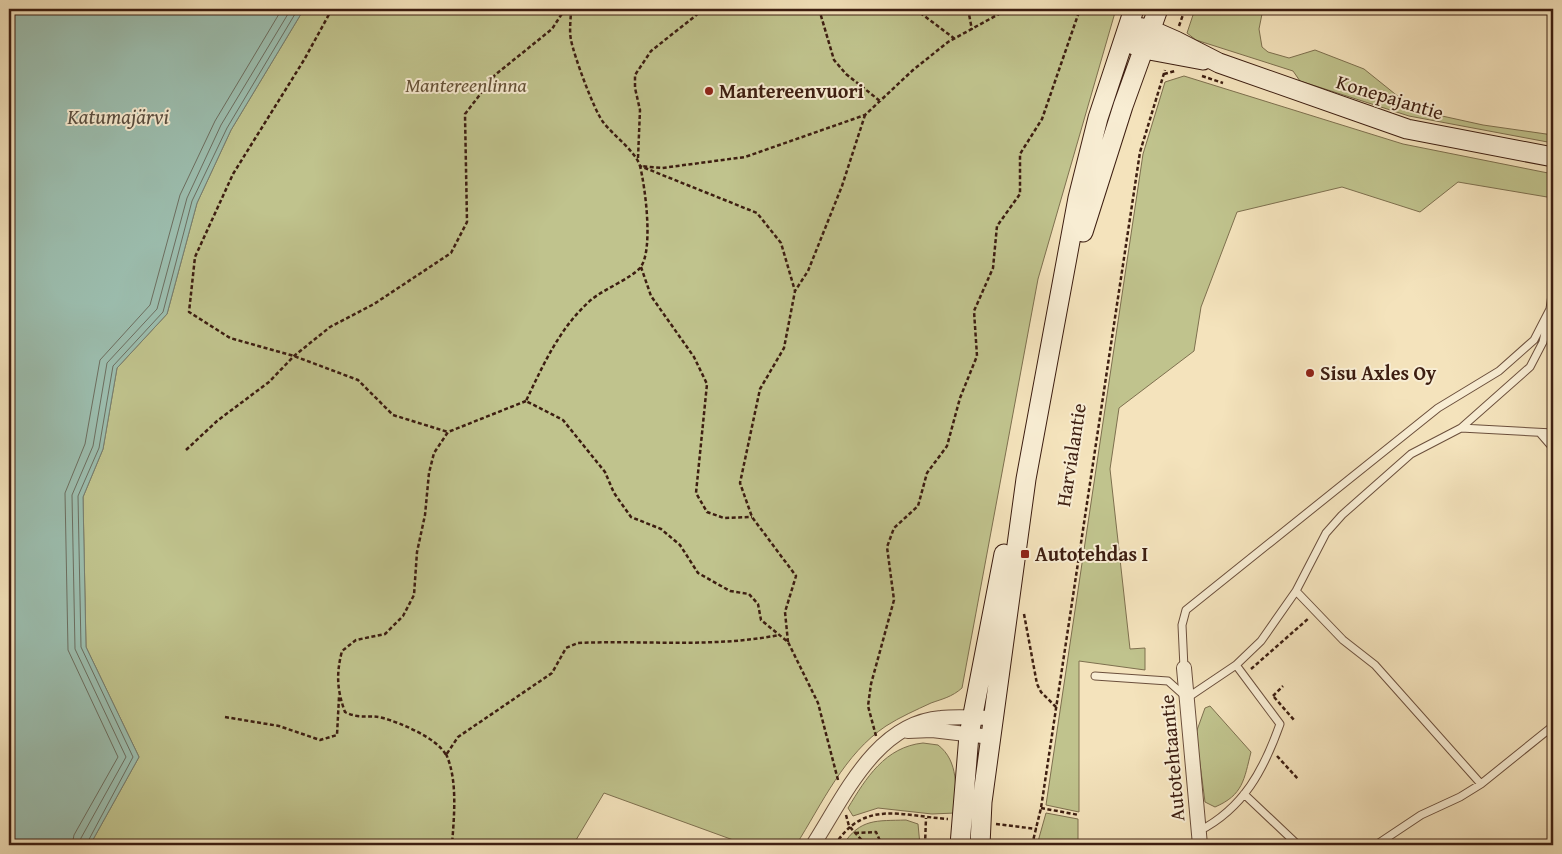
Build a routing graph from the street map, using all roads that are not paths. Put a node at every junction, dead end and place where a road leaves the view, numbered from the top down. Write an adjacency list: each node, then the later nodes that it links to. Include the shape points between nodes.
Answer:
1 (1158, 9): 3 (main road, Harvialantie)
2 (1129, 25): 3 (main road, Konepajantie); 4 (main road, Konepajantie); 9 (main road, Harvialantie, via 1098,118 1078,198)
3 (1151, 30): 4 (main road, Harvialantie); 5 (main road, Konepajantie)
4 (1144, 49): 5 (main road, Konepajantie); 9 (main road, Harvialantie)
5 (1219, 63): 6 (main road, Konepajantie, via 1407,129)
6 (1553, 157)
7 (1553, 287): 8 (lane)
8 (1550, 309): 10 (lane, via 1543,342 1530,367); 17 (lane, via 1534,340 1499,371 1438,408 1186,610 1182,624)
9 (1057, 312): 14 (main road, Harvialantie)
10 (1461, 428): 11 (lane); 15 (lane, via 1411,454 1342,515 1326,533)
11 (1540, 433): 12 (lane); 13 (lane)
12 (1553, 433)
13 (1553, 448)
14 (1026, 479): 20 (main road, Harvialantie); 21 (main road, Harvialantie, via 1003,558)
15 (1296, 591): 16 (lane, via 1261,641); 24 (lane, via 1343,640 1375,665)
16 (1236, 665): 19 (lane); 25 (lane, via 1280,724 1256,780)
17 (1184, 668): 19 (street, Autotehtaantie)
18 (1095, 676): 19 (lane, via 1168,681)
19 (1187, 698): 26 (street, Autotehtaantie)
20 (994, 718): 21 (street); 23 (main road, Harvialantie)
21 (971, 726): 23 (street); 27 (street, via 940,718 919,722 884,743 865,765); 28 (main road, Harvialantie)
22 (1553, 726): 24 (lane)
23 (991, 737): 29 (main road, Harvialantie)
24 (1481, 784): 32 (lane, via 1421,815)
25 (1244, 794): 26 (lane, via 1218,821); 31 (lane)
26 (1199, 831): 30 (street, Autotehtaantie)
27 (813, 845)
28 (960, 845)
29 (980, 845)
30 (1200, 845)
31 (1298, 845)
32 (1376, 845)

